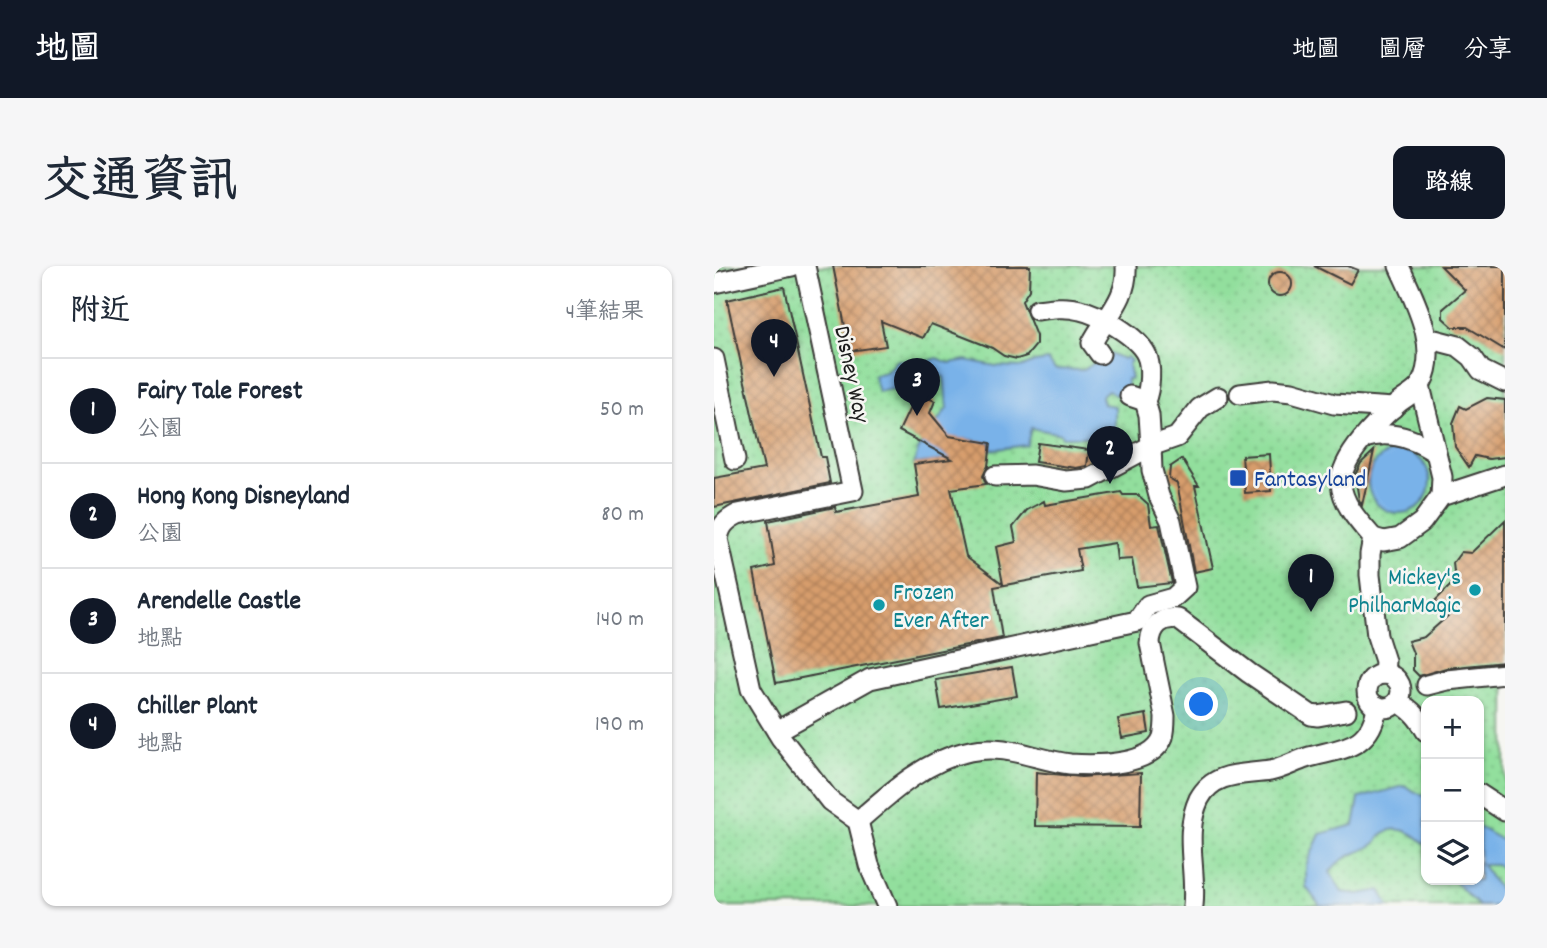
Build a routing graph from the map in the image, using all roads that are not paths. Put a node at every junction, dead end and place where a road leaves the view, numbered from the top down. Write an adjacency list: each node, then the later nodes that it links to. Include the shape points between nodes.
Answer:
1 (792, 266): 5 (street)
2 (805, 266): 31 (street, Disney Way, via 853,491 737,514 720,529 718,539 751,689)
3 (1126, 266): 7 (street, via 1121,296)
4 (1399, 266): 8 (street)
5 (714, 283)
6 (1037, 310): 7 (street, via 1076,309)
7 (1106, 321): 9 (street, via 1092,343); 17 (street, via 1135,340 1147,355 1150,390 1137,399 1149,415)
8 (1427, 338): 11 (street, via 1458,346 1481,370); 12 (street)
9 (1100, 354)
10 (714, 359): 19 (street)
11 (1505, 382)
12 (1420, 386): 15 (street); 18 (street)
13 (1240, 394): 15 (street, via 1283,391 1334,404)
14 (1218, 397): 17 (street, via 1200,408 1177,437)
15 (1393, 408): 16 (street)
16 (1364, 438): 18 (street, via 1405,438); 23 (street, via 1347,462 1341,481 1352,512)
17 (1151, 446): 21 (street, via 1089,480); 31 (street, via 1152,470 1171,521 1185,587 1173,598 1148,605 1137,621 870,679)
18 (1436, 453): 22 (street)
19 (735, 460)
20 (1505, 475): 22 (street)
21 (995, 476)
22 (1441, 496): 23 (street, via 1422,522 1400,538)
23 (1373, 538): 24 (street, via 1370,575)
24 (1384, 674): 27 (street, via 1395,678 1401,687); 28 (street, via 1368,687 1369,698)
25 (1505, 674): 26 (street)
26 (1427, 685)
27 (1398, 702): 28 (street, via 1388,708); 30 (street)
28 (1377, 706): 36 (street, via 1362,740 1344,750 1274,771 1226,776 1208,786 1193,817)
29 (1346, 711): 34 (street, via 1311,715 1178,619 1170,618 1159,622 1150,636 1165,716 1162,738 1147,755 1129,761 1068,764 1012,750 969,751 926,768)
30 (1421, 722)
31 (777, 731): 34 (street, via 830,801)
32 (1484, 797): 33 (street)
33 (1505, 811)
34 (858, 821): 35 (street, via 869,865)
35 (887, 906)
36 (1193, 906)

